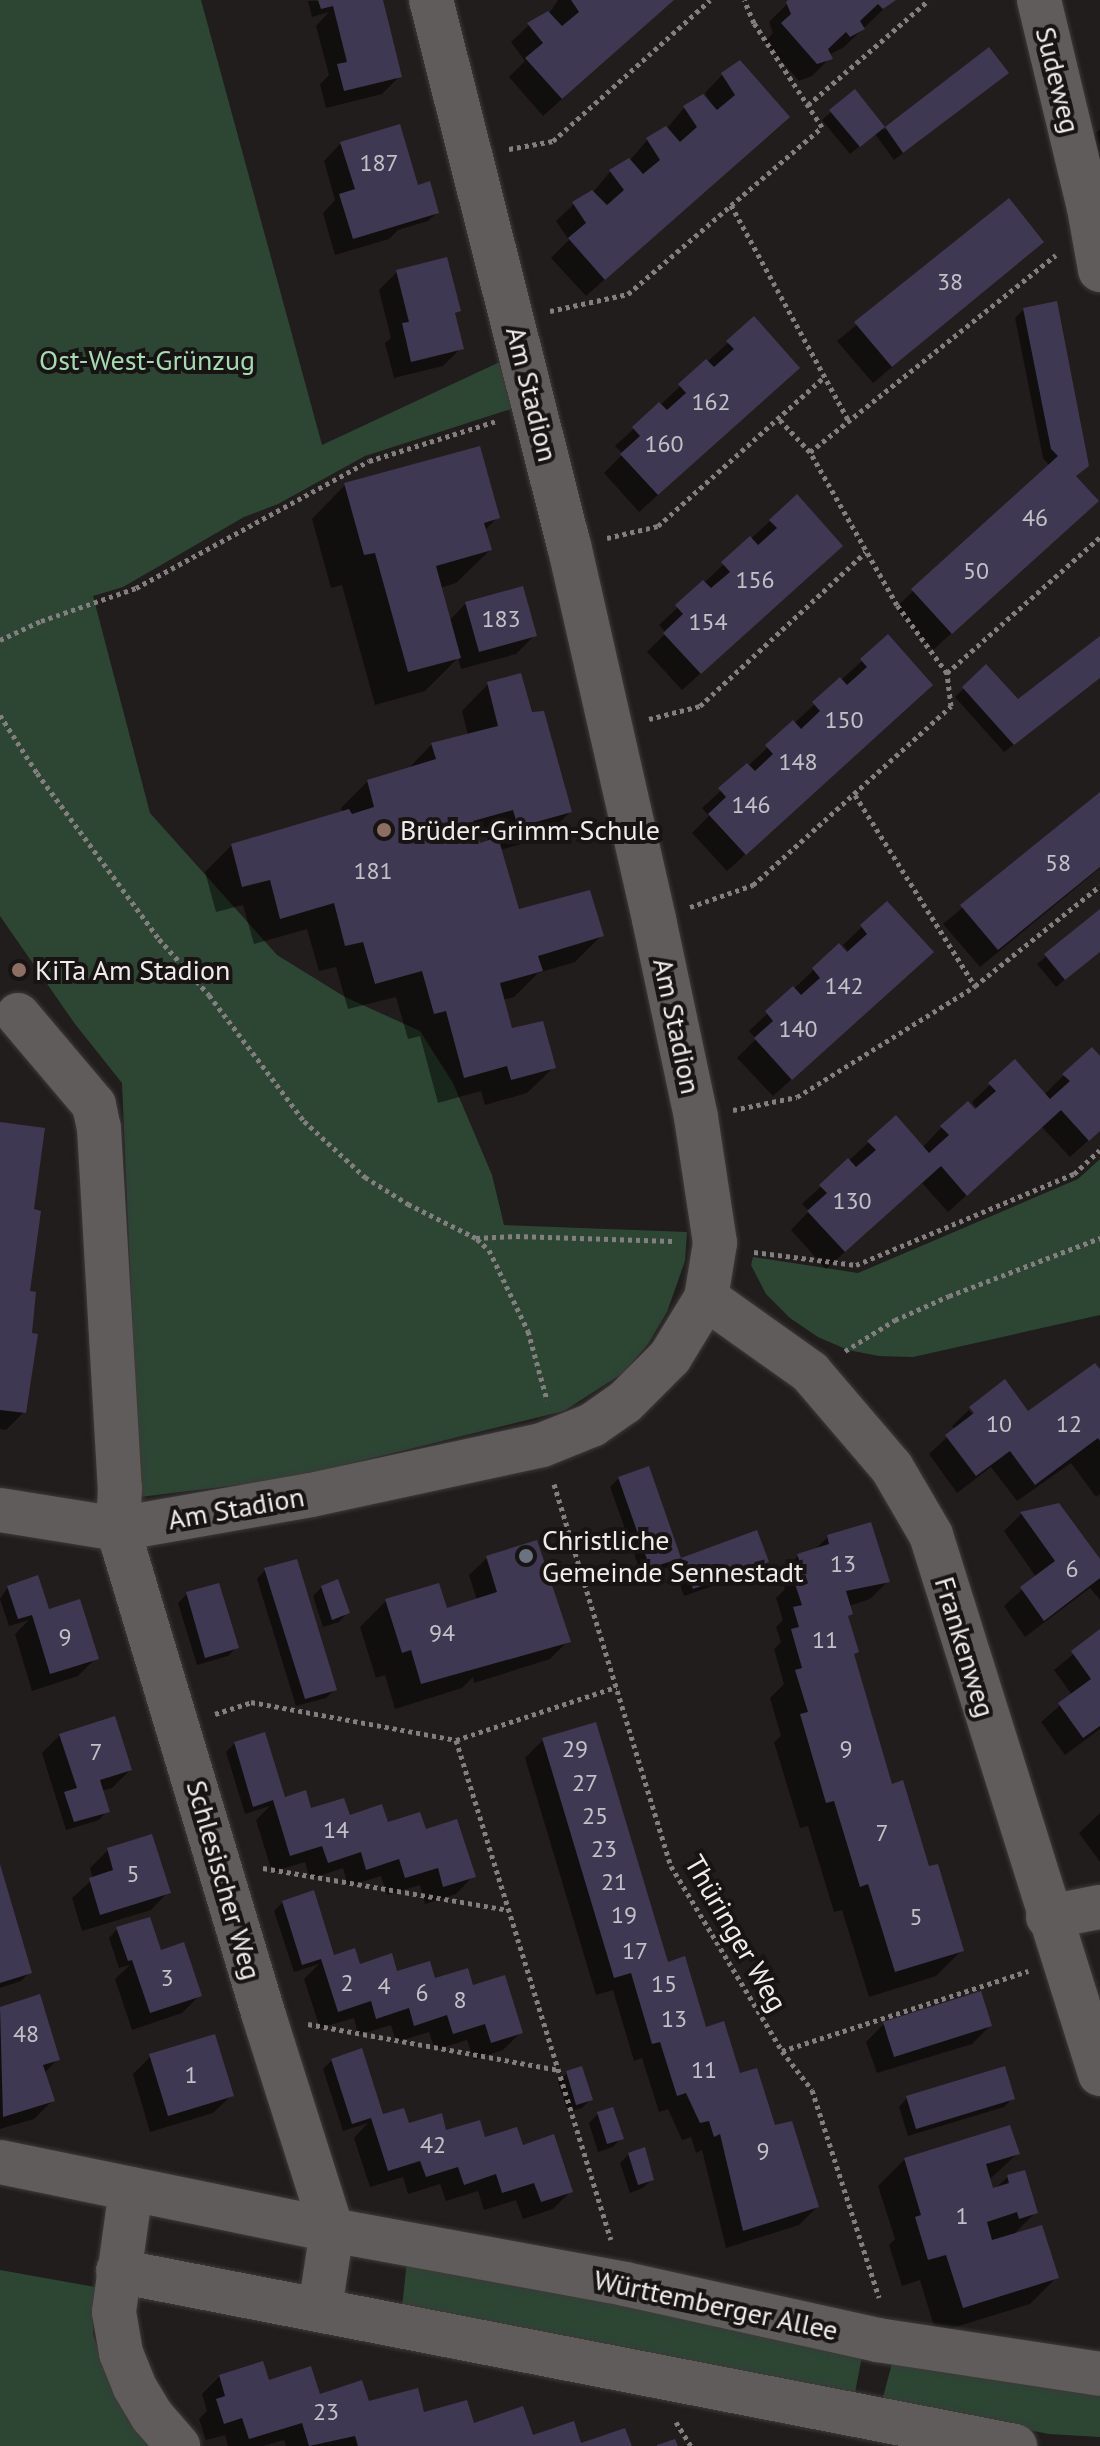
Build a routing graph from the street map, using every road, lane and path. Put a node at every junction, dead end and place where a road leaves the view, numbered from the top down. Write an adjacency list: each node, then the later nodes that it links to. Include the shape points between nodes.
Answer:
1 (431, 0): 7 (street, Am Stadion)
2 (710, 0): 7 (path, via 553,141)
3 (744, 0): 6 (path)
4 (929, 0): 6 (path)
5 (1039, 0): 9 (street, Sudeweg)
6 (808, 105): 8 (path, via 822,127)
7 (472, 156): 10 (street, Am Stadion)
8 (731, 205): 10 (path, via 628,294); 11 (path)
9 (1096, 232): 14 (path, via 1070,244)
10 (514, 318): 12 (street, Am Stadion)
11 (824, 377): 13 (path); 14 (path)
12 (536, 409): 17 (street, Am Stadion); 19 (path, via 369,461 136,588)
13 (777, 417): 15 (path); 17 (path, via 658,526)
14 (849, 421): 15 (path)
15 (810, 452): 18 (path)
16 (1100, 537): 20 (path)
17 (569, 546): 22 (street, Am Stadion)
18 (866, 552): 20 (path); 22 (path, via 700,706)
19 (0, 640)
20 (947, 673): 23 (path, via 951,706)
21 (0, 714): 30 (path, via 159,939 217,1005 304,1121 365,1177)
22 (613, 728): 25 (street, Am Stadion)
23 (855, 795): 25 (path, via 753,885); 26 (path)
24 (1100, 886): 26 (path)
25 (654, 919): 28 (street, Am Stadion)
26 (975, 986): 28 (path, via 797,1097)
27 (18, 1015): 37 (street, via 94,1105 99,1128)
28 (696, 1117): 32 (street, Am Stadion)
29 (1100, 1150): 32 (path, via 1074,1174 856,1265)
30 (476, 1238): 32 (path); 35 (path, Thüringer Weg, via 489,1250 528,1331)
31 (1100, 1238): 34 (path, via 895,1320)
32 (715, 1243): 33 (street, Am Stadion)
33 (706, 1298): 34 (street, Frankenweg); 35 (street, Am Stadion, via 670,1357 624,1403 592,1425)
34 (810, 1372): 44 (street, Frankenweg, via 892,1468 931,1535)
35 (549, 1442): 37 (street, Am Stadion, via 311,1495); 38 (path, Thüringer Weg)
36 (0, 1510): 37 (street, Am Stadion)
37 (118, 1529): 39 (street, Schlesischer Weg)
38 (616, 1687): 40 (path); 47 (path, Thüringer Weg, via 671,1866)
39 (179, 1725): 40 (path, via 251,1702); 41 (street, Schlesischer Weg)
40 (456, 1740): 43 (path)
41 (218, 1861): 43 (path); 46 (street, Schlesischer Weg)
42 (1100, 1907): 44 (street)
43 (509, 1910): 48 (path)
44 (1048, 1917): 45 (street, Frankenweg)
45 (1062, 1960): 47 (path); 49 (street, Frankenweg)
46 (264, 2016): 48 (path); 52 (street, Schlesischer Weg)
47 (782, 2051): 56 (path, Thüringer Weg, via 812,2090 881,2306)
48 (559, 2070): 54 (path)
49 (1100, 2074)
50 (0, 2162): 51 (street, Württemberger Allee)
51 (131, 2189): 52 (street, Württemberger Allee); 53 (street)
52 (332, 2230): 54 (street, Württemberger Allee); 55 (street)
53 (118, 2271): 55 (street); 58 (street, via 114,2312 121,2353 152,2416)
54 (625, 2284): 56 (street, Württemberger Allee)
55 (320, 2308): 59 (street)
56 (878, 2340): 57 (street, Württemberger Allee)
57 (1100, 2374)
58 (178, 2446)
59 (1015, 2446)

